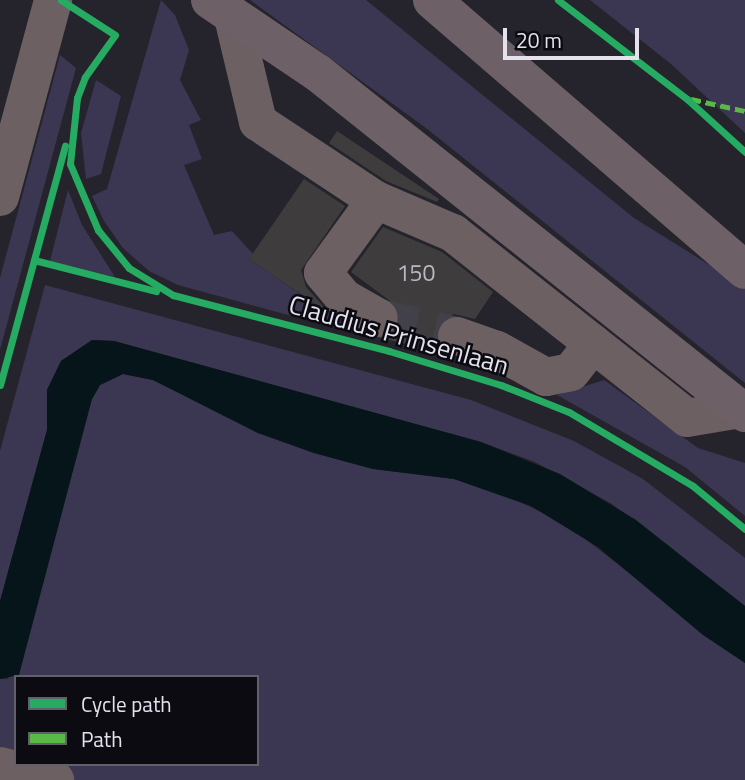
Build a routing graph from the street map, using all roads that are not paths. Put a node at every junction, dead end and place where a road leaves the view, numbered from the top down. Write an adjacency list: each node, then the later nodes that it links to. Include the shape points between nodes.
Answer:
1 (53, 0): 4 (street)
2 (432, 0): 6 (main road)
3 (222, 9): 5 (street, via 258,122); 10 (main road, via 318,74)
4 (0, 197)
5 (376, 200): 7 (street, Claudius Prinsenlaan, via 323,273 344,298); 9 (street, via 453,233)
6 (745, 270)
7 (379, 318)
8 (457, 336): 9 (street, Claudius Prinsenlaan, via 497,350 546,377 571,372)
9 (593, 344): 10 (street, via 687,418)
10 (743, 412)

